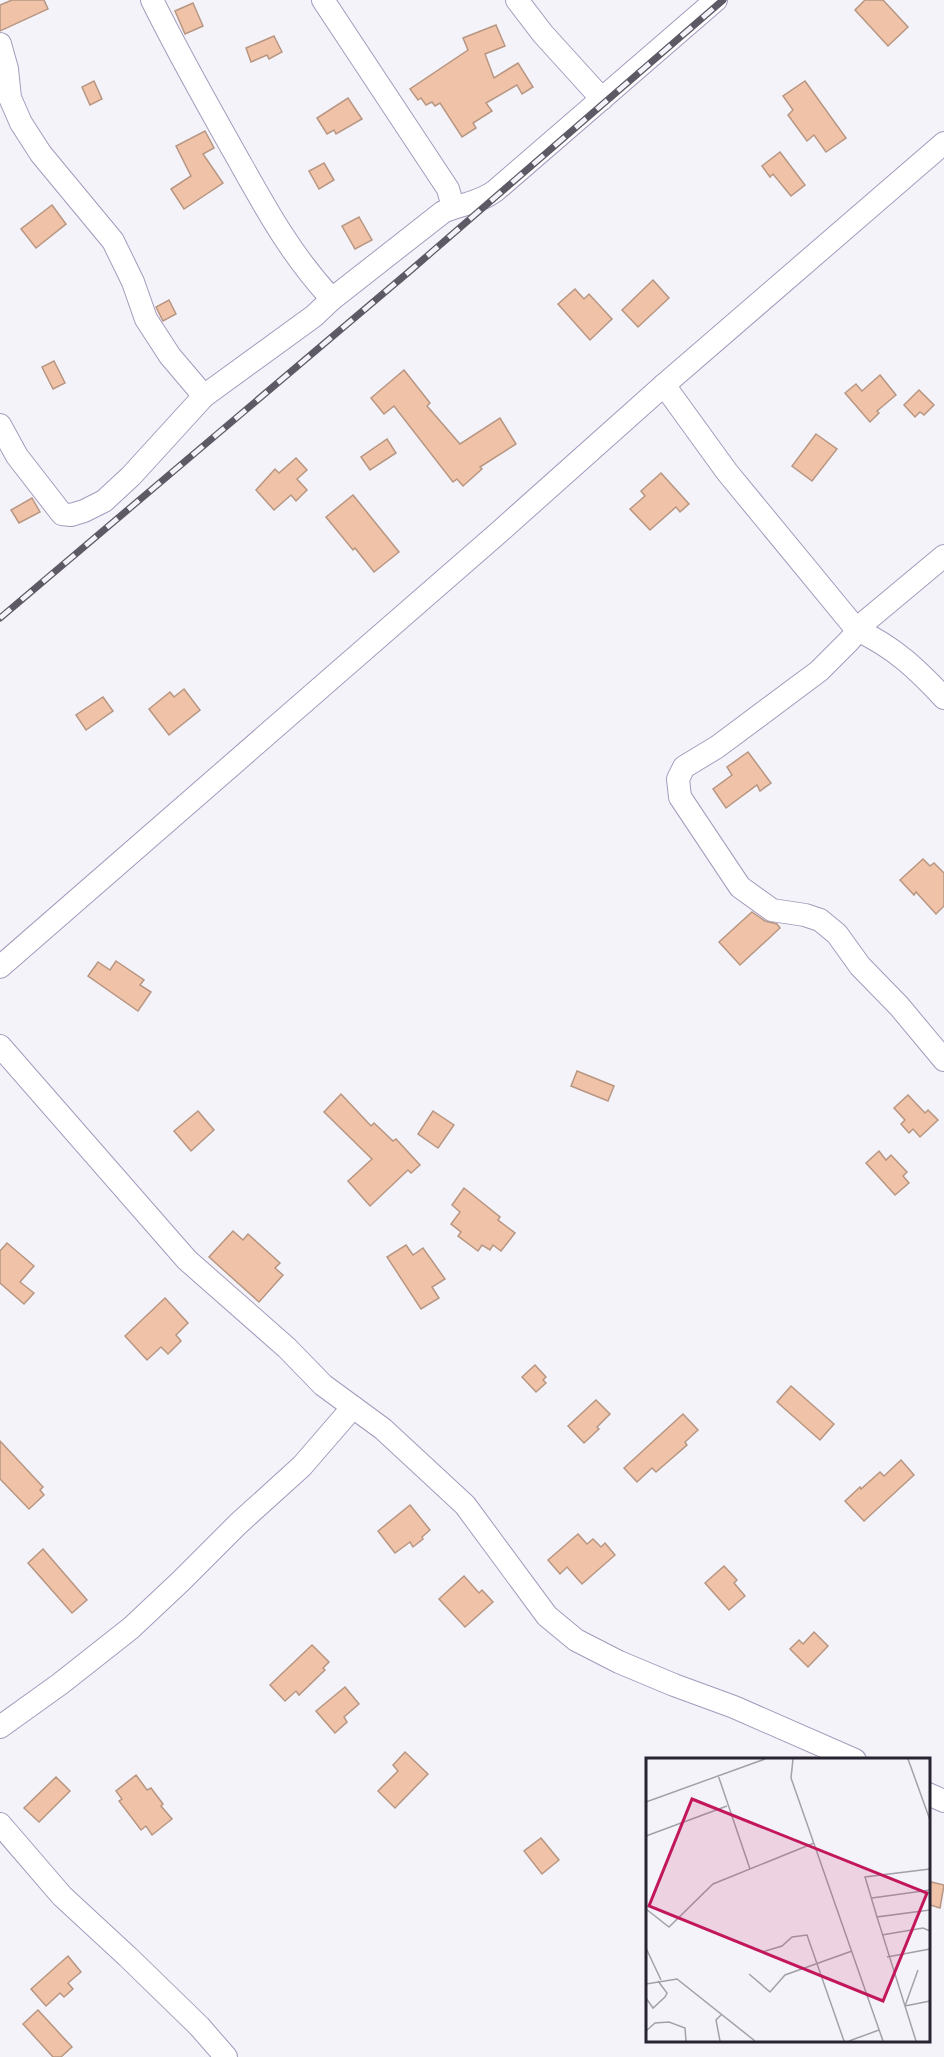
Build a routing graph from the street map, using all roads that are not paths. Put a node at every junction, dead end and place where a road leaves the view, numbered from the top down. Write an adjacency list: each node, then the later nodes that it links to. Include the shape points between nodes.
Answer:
1 (152, 0): 9 (street, via 282,237)
2 (323, 0): 8 (street, via 448,189)
3 (517, 0): 6 (street)
4 (716, 0): 6 (street)
5 (0, 44): 11 (street, via 10,98 21,123 41,154 113,241 146,319 170,356)
6 (602, 99): 8 (street, via 495,191 478,202)
7 (944, 143): 10 (street)
8 (453, 207): 9 (street)
9 (332, 299): 11 (street)
10 (664, 385): 14 (street, via 727,472); 16 (street)
11 (204, 396): 12 (street, via 104,501 71,515 62,513 49,499)
12 (0, 425)
13 (944, 556): 14 (street)
14 (857, 630): 15 (street, via 887,645); 18 (street, via 819,671 684,767 678,779 680,797 740,887 772,910 820,920 837,934 860,966)
15 (944, 698)
16 (0, 967)
17 (0, 1046): 19 (street, via 187,1260)
18 (944, 1060)
19 (352, 1407): 20 (street, via 302,1466 131,1628); 21 (street, via 383,1429 465,1505 547,1616 576,1640 619,1662)
20 (0, 1727)
21 (850, 1758)
22 (929, 1795): 23 (street)
23 (944, 1801)
24 (0, 1824): 25 (street, via 62,1896 199,2026)
25 (226, 2057)

